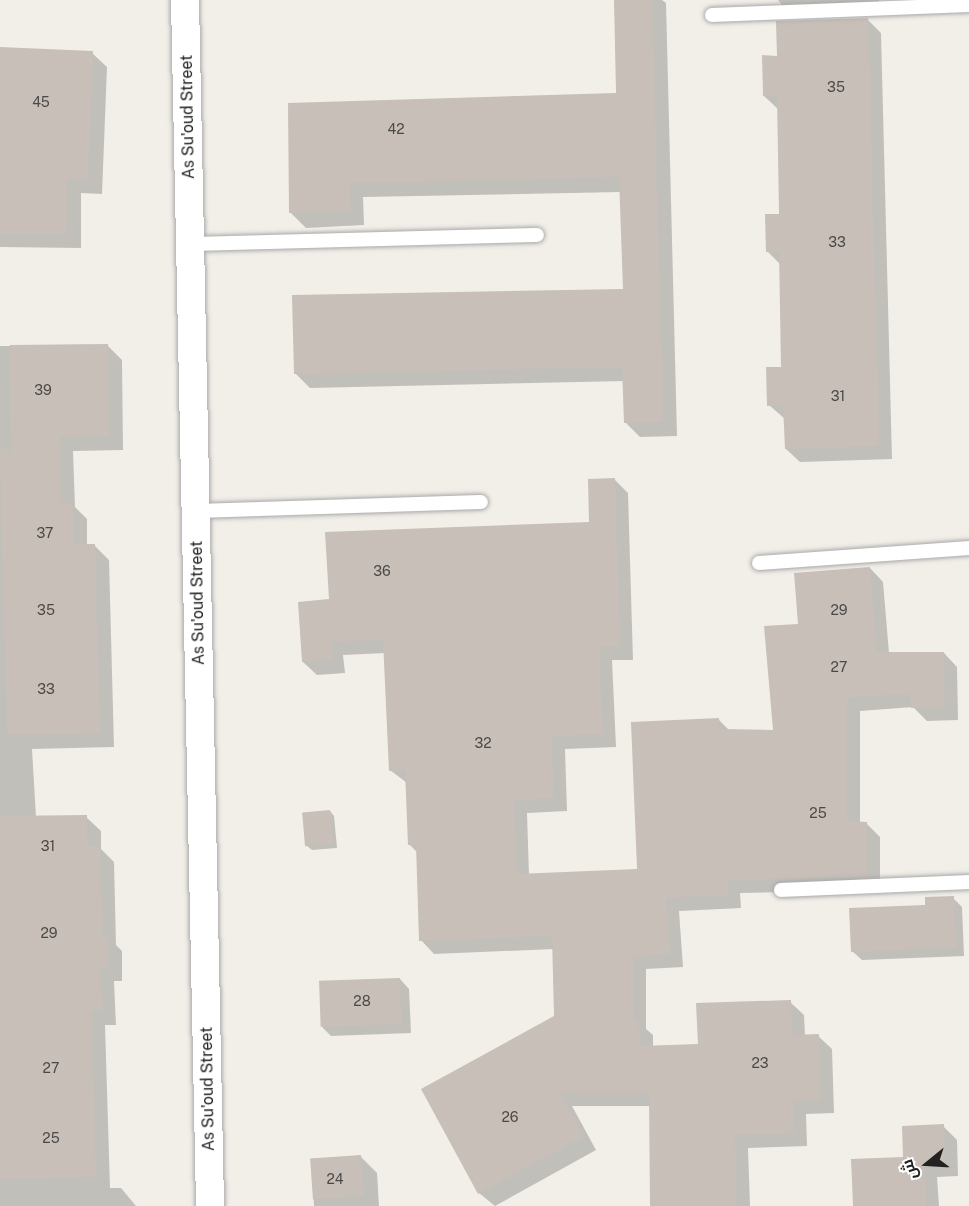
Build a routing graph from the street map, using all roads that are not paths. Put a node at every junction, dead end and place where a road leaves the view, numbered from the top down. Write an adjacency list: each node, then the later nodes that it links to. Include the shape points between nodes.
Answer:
1 (185, 0): 5 (street, As Su'oud Street)
2 (969, 5): 3 (lane)
3 (712, 15)
4 (537, 234): 5 (lane)
5 (190, 244): 7 (street, As Su'oud Street)
6 (481, 502): 7 (lane)
7 (196, 511): 12 (street, As Su'oud Street)
8 (969, 548): 9 (lane)
9 (759, 563)
10 (969, 882): 11 (lane)
11 (782, 890)
12 (210, 1206)

